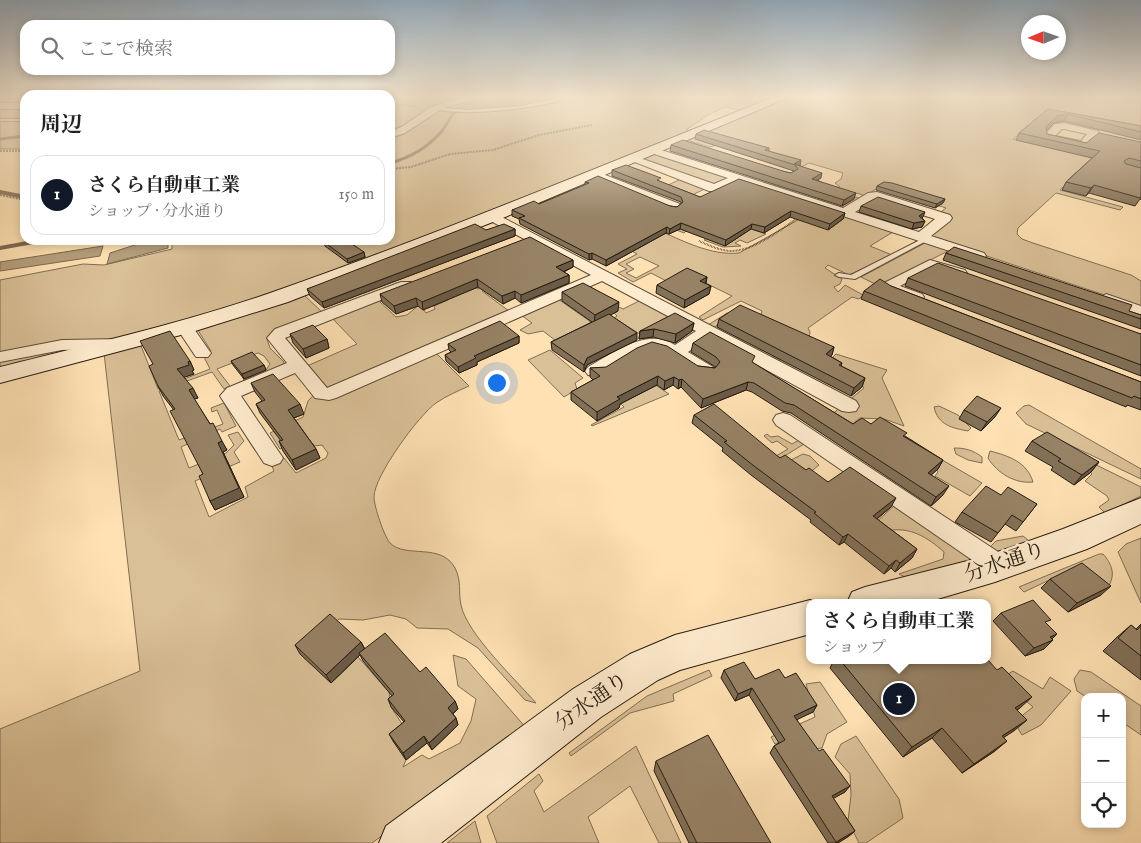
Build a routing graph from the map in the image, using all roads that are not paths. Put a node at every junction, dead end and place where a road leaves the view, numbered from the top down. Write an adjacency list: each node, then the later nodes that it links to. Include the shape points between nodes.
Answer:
1 (701, 137): 2 (street)
2 (655, 151): 3 (street); 5 (street)
3 (633, 159): 4 (street); 5 (street, via 713,188)
4 (595, 175): 6 (street); 8 (street)
5 (738, 178): 7 (street)
6 (675, 207)
7 (845, 212): 10 (street); 10 (street, via 877,196 945,218)
8 (492, 216): 9 (street); 20 (street, via 280,297)
9 (531, 237): 11 (street); 13 (street)
10 (924, 238): 12 (street); 14 (lane, via 857,275)
11 (513, 244)
12 (990, 260)
13 (603, 275): 21 (street); 26 (street, via 329,394 322,394)
14 (839, 275)
15 (974, 278): 18 (street, via 930,264 891,285)
16 (420, 280): 26 (street, via 281,333 276,338)
17 (1090, 294): 19 (street)
18 (930, 303)
19 (1141, 310)
20 (184, 327): 22 (street); 23 (street)
21 (708, 330): 24 (street); 30 (street)
22 (122, 344): 25 (street, via 62,345); 29 (street)
23 (202, 352)
24 (676, 352): 27 (street, via 662,344 645,344); 28 (street)
25 (0, 356)
26 (298, 365): 32 (street, via 230,396)
27 (594, 371)
28 (707, 371)
29 (0, 375)
30 (849, 406)
31 (783, 420): 34 (street)
32 (272, 458)
33 (1141, 510): 34 (street, 分水通り)
34 (1000, 566): 35 (street, 分水通り)
35 (880, 599)
36 (806, 618): 37 (street, 分水通り, via 675,653 644,667 588,703)
37 (403, 843)

